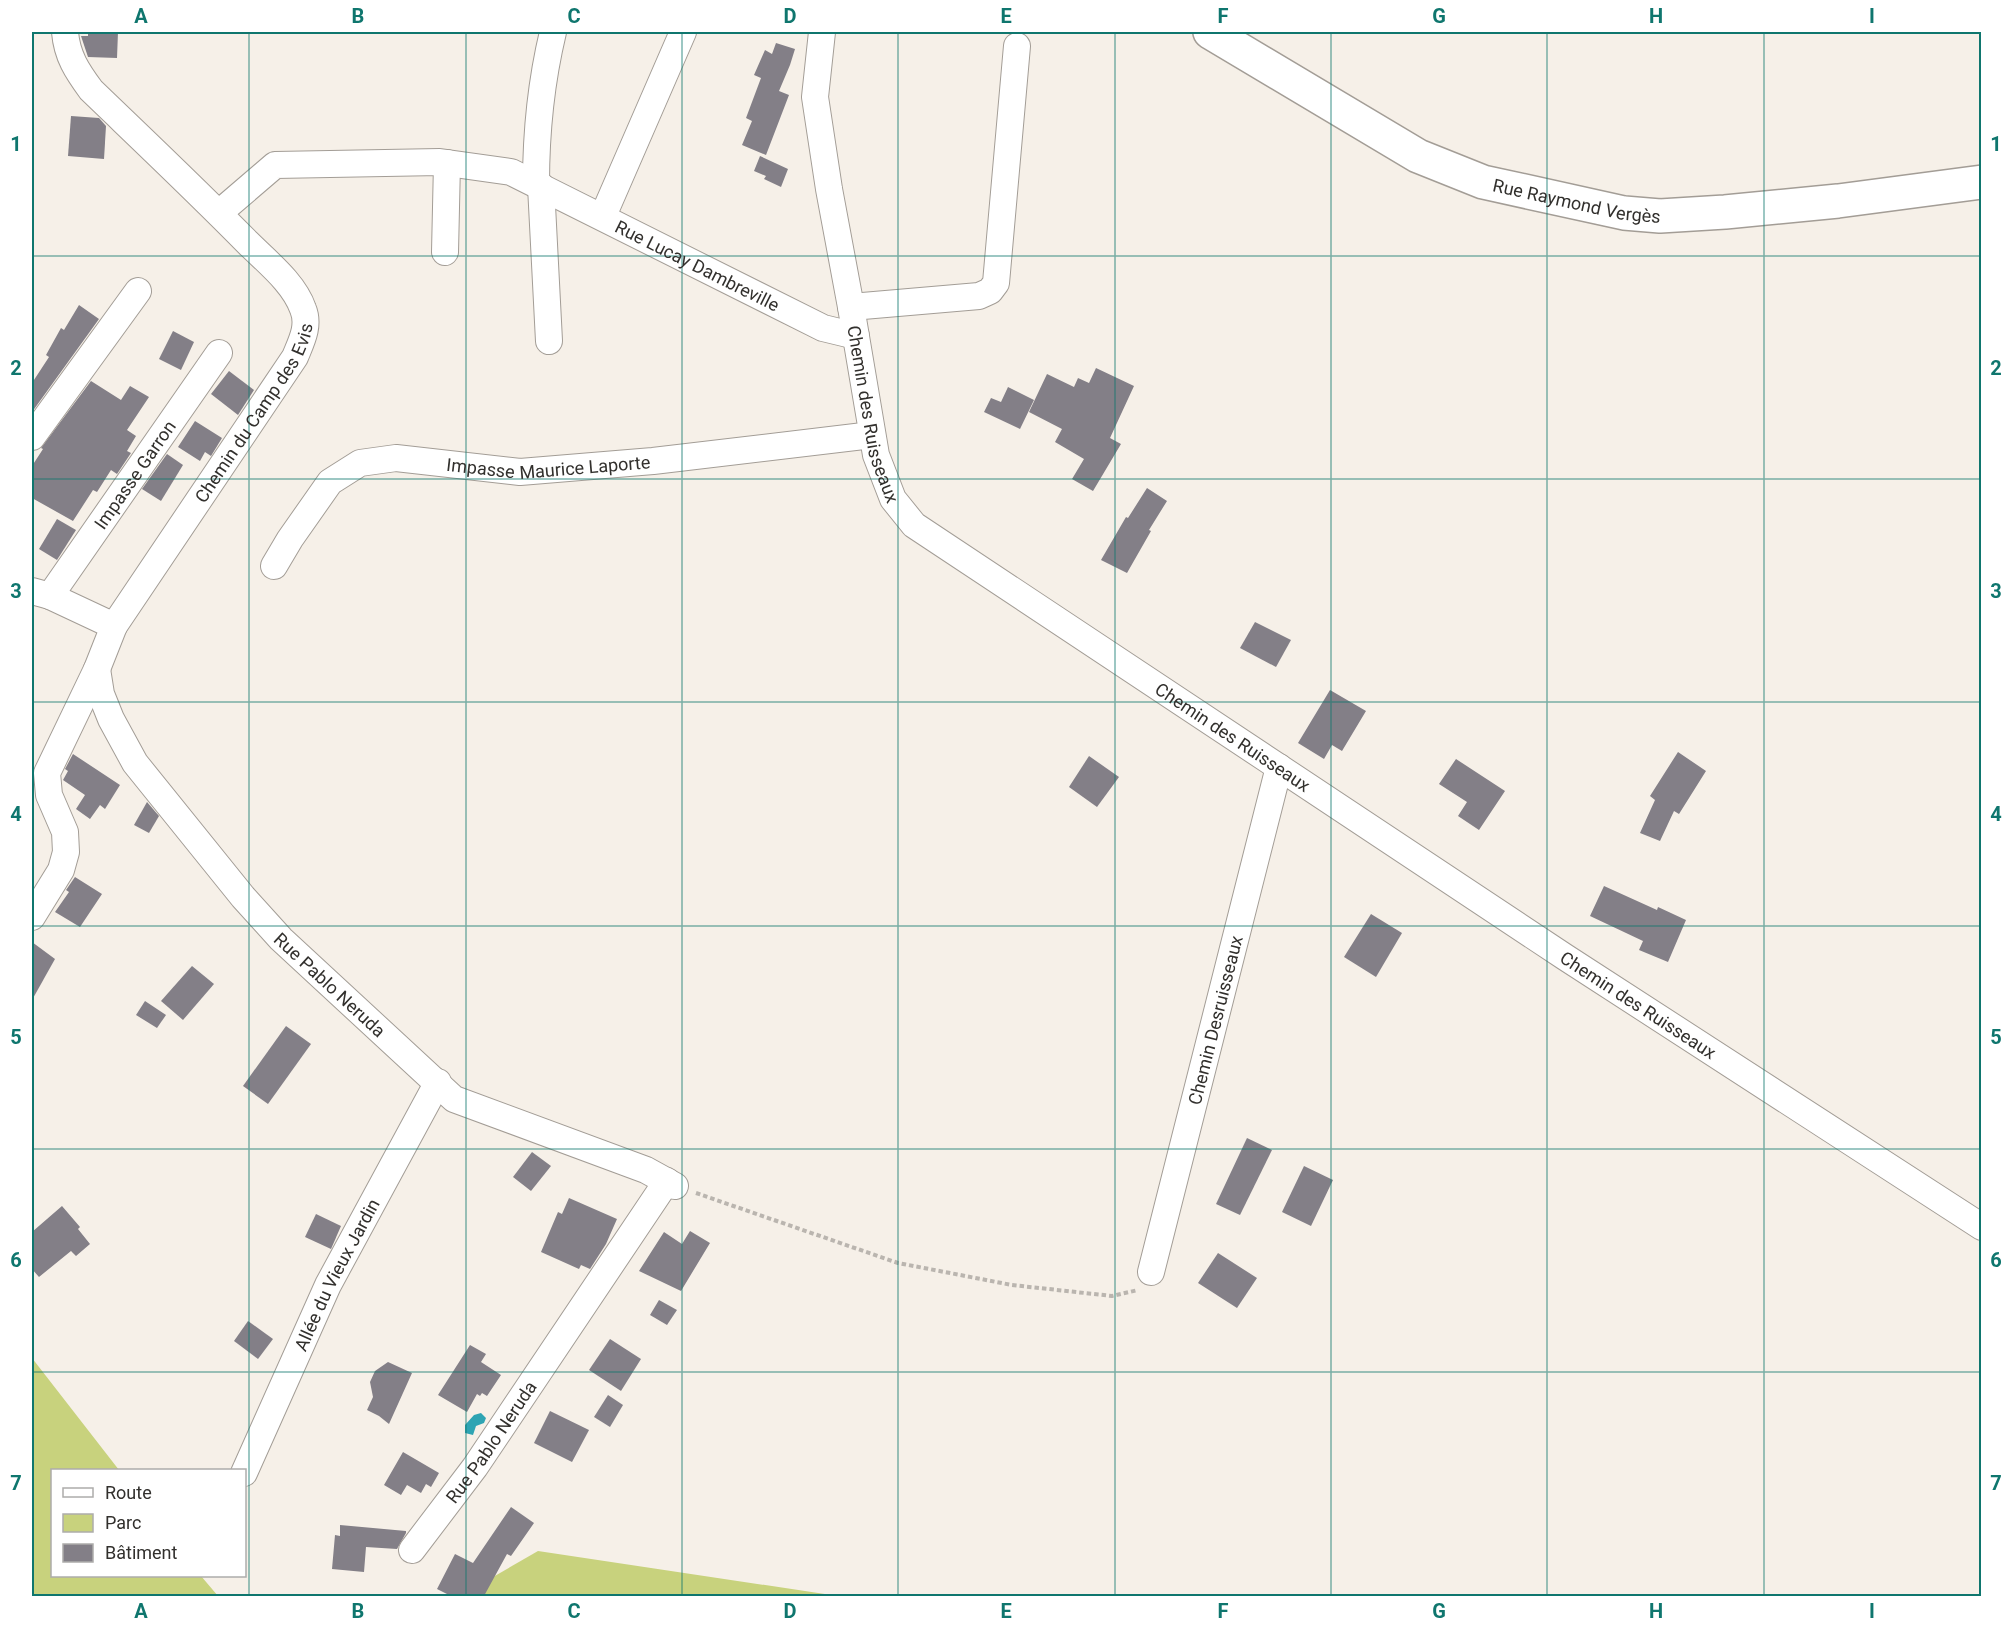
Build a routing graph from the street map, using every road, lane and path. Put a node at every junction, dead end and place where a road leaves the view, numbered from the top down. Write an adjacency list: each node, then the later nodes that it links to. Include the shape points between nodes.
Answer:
1 (65, 32): 10 (street, Chemin du Camp des Evis, via 74,68 91,90)
2 (553, 32): 9 (street, via 544,68 536,138)
3 (683, 32): 11 (street)
4 (822, 32): 14 (street, Chemin des Ruisseaux, via 815,97)
5 (1210, 32): 8 (main road, Rue Raymond Vergès, via 1418,156 1483,182 1613,211 1660,216 1725,212)
6 (1017, 46): 14 (street, via 996,283 979,296)
7 (447, 163): 9 (street, Rue Lucay Dambreville, via 512,172); 10 (street, Rue Lucay Dambreville, via 274,165); 12 (street)
8 (1982, 182)
9 (538, 185): 11 (street, Rue Lucay Dambreville); 16 (street)
10 (219, 213): 22 (street, Chemin du Camp des Evis, via 282,277 299,300 306,317 303,338 295,357)
11 (603, 216): 15 (street, Rue Lucay Dambreville, via 823,328)
12 (445, 252)
13 (138, 291): 19 (street)
14 (851, 307): 15 (street, Chemin des Ruisseaux)
15 (856, 336): 18 (street, Chemin des Ruisseaux)
16 (549, 341)
17 (219, 352): 21 (street, Impasse Garron)
18 (872, 435): 20 (street, Impasse Maurice Laporte, via 654,461 520,472 396,458 360,463 330,482); 24 (street, Chemin des Ruisseaux, via 892,499 914,525)
19 (32, 437)
20 (274, 566)
21 (41, 594): 22 (street)
22 (114, 626): 23 (street, Chemin du Camp des Evis)
23 (97, 669): 25 (street, Chemin du Camp des Evis, via 47,773 49,795 65,832 66,852 61,870); 26 (street, Rue Pablo Neruda, via 111,719 135,763 243,897 281,939)
24 (1279, 767): 28 (street, Chemin des Ruisseaux); 29 (street, Chemin Desruisseaux)
25 (32, 917)
26 (438, 1082): 27 (street, Rue Pablo Neruda, via 454,1099 646,1170); 30 (street, Allée du Vieux Jardin, via 327,1285)
27 (671, 1184): 29 (path, via 898,1263 1012,1285 1112,1296 1136,1292); 31 (street, Rue Pablo Neruda, via 475,1467)
28 (1982, 1227)
29 (1151, 1272)
30 (246, 1469)
31 (412, 1551)

